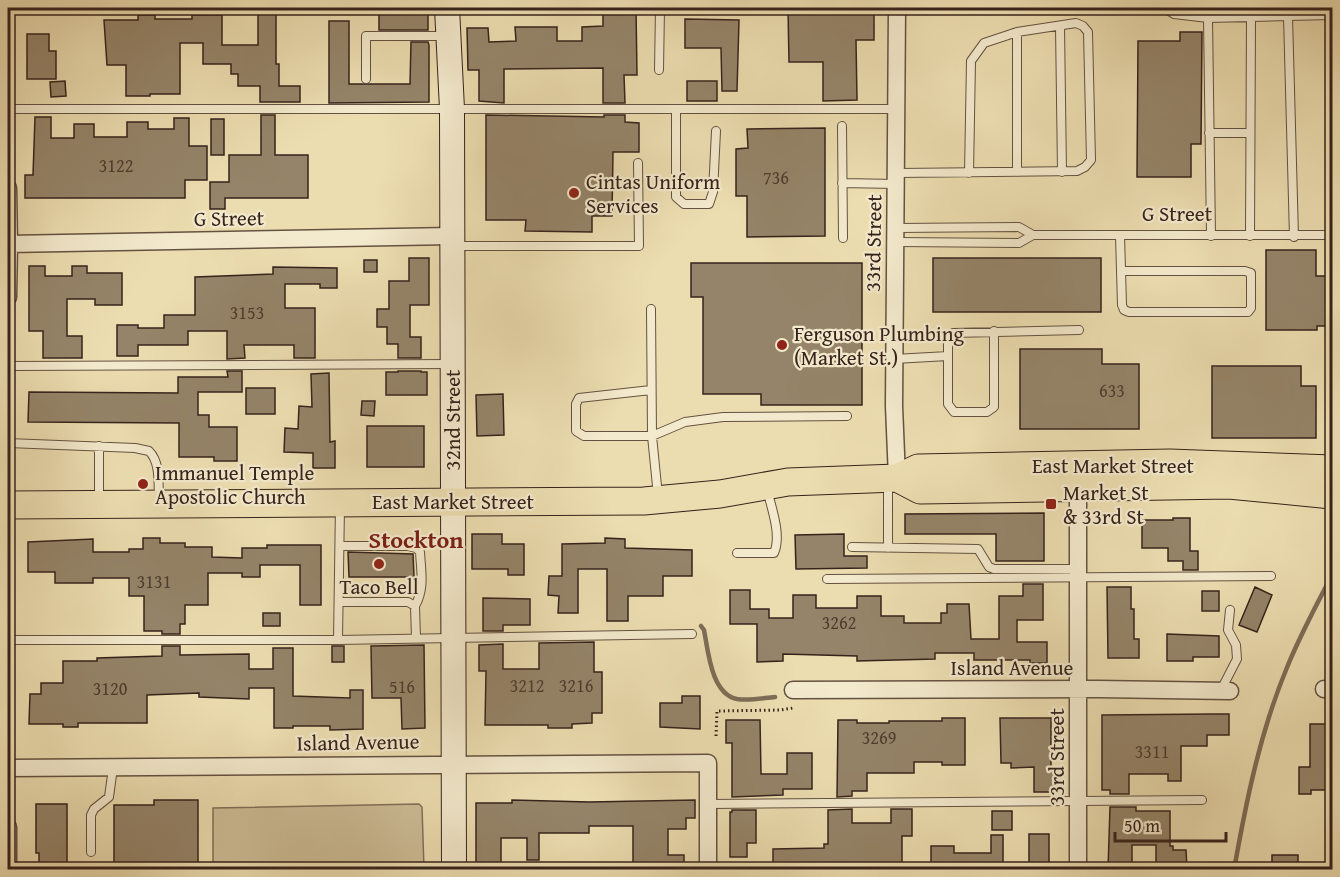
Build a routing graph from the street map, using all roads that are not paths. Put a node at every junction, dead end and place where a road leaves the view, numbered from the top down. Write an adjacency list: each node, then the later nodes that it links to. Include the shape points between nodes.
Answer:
1 (447, 8): 11 (main road, 32nd Street)
2 (660, 8): 12 (lane)
3 (897, 8): 17 (street, 33rd Street)
4 (1165, 8): 8 (lane, via 1174,14)
5 (1288, 12): 6 (lane); 7 (lane); 35 (lane)
6 (1332, 15)
7 (1251, 17): 8 (lane); 21 (lane)
8 (1208, 18): 20 (lane)
9 (1060, 26): 10 (lane); 25 (lane); 25 (lane, via 1076,23 1088,33 1091,160 1077,171)
10 (1017, 33): 23 (lane, via 984,43 972,61); 24 (lane)
11 (448, 36): 13 (lane, via 366,36); 15 (main road, 32nd Street)
12 (659, 70)
13 (366, 79)
14 (8, 109): 15 (lane)
15 (452, 109): 16 (lane); 37 (main road, 32nd Street)
16 (676, 109): 17 (lane); 19 (lane, via 676,197 684,204 709,204)
17 (897, 109): 26 (street, 33rd Street)
18 (842, 126): 27 (lane)
19 (716, 131)
20 (1209, 133): 21 (lane); 32 (lane)
21 (1250, 133): 33 (lane)
22 (638, 163): 37 (lane, via 639,246)
23 (969, 172): 24 (lane); 26 (lane)
24 (1017, 172): 25 (lane)
25 (1062, 172)
26 (897, 179): 27 (lane); 29 (street, 33rd Street)
27 (842, 183): 36 (lane)
28 (8, 188): 38 (street)
29 (896, 235): 30 (lane, G Street, via 1019,243); 30 (lane, G Street, via 1019,226); 45 (street, 33rd Street)
30 (1033, 235): 31 (lane, G Street)
31 (1120, 235): 32 (lane, G Street); 39 (lane)
32 (1211, 236): 33 (lane, G Street)
33 (1250, 236): 35 (lane, G Street)
34 (1332, 236): 35 (lane, G Street)
35 (1294, 237)
36 (843, 238)
37 (452, 241): 38 (street, G Street); 46 (main road, 32nd Street)
38 (8, 244): 40 (street)
39 (1121, 271): 39 (lane, via 1122,305 1129,312 1248,312 1251,308 1251,273 1245,271)
40 (8, 297)
41 (651, 309): 48 (lane)
42 (1079, 330): 43 (lane)
43 (994, 332): 44 (lane, via 953,333 948,336); 44 (lane, via 992,410 950,409)
44 (948, 356): 45 (lane)
45 (894, 359): 55 (street, 33rd Street)
46 (452, 364): 47 (lane); 59 (main road, 32nd Street)
47 (8, 366)
48 (651, 390): 50 (lane); 50 (lane, via 579,398 576,431)
49 (847, 416): 50 (lane, via 723,417 685,422)
50 (652, 436): 58 (lane)
51 (8, 443): 52 (lane)
52 (99, 446): 61 (lane); 62 (lane, via 149,451 158,470)
53 (1332, 469): 54 (main road, East Market Street, via 1170,463)
54 (1078, 476): 55 (main road, East Market Street, via 920,490); 57 (main road, East Market Street); 68 (street, 33rd Street)
55 (892, 478): 56 (main road, East Market Street); 66 (lane)
56 (766, 485): 58 (main road, East Market Street); 67 (lane, via 777,548 774,553)
57 (1332, 495)
58 (658, 500): 59 (main road, East Market Street)
59 (452, 501): 60 (main road, East Market Street); 75 (main road, 32nd Street)
60 (340, 502): 62 (main road, East Market Street); 64 (lane)
61 (99, 504): 62 (main road, East Market Street); 63 (main road, East Market Street)
62 (159, 504)
63 (8, 505)
64 (340, 546): 71 (lane); 72 (lane, via 416,548 420,552 422,587)
65 (852, 547): 66 (lane)
66 (888, 548): 68 (lane, via 978,549 994,569)
67 (737, 553)
68 (1079, 573): 69 (lane); 70 (lane); 80 (street, 33rd Street)
69 (1271, 576)
70 (827, 579)
71 (339, 602): 72 (lane, via 408,602); 78 (lane)
72 (415, 606): 76 (lane)
73 (1230, 610): 81 (lane, via 1228,630 1236,645 1237,659)
74 (692, 634): 75 (lane)
75 (453, 637): 76 (lane); 82 (main road, 32nd Street)
76 (416, 638): 78 (lane)
77 (8, 640): 78 (lane)
78 (338, 640)
79 (793, 690): 80 (street, Island Avenue)
80 (1079, 690): 81 (street, Island Avenue); 85 (street, 33rd Street)
81 (1225, 691)
82 (454, 764): 84 (street, Island Avenue); 87 (street, Island Avenue, via 708,763); 91 (main road, 32nd Street)
83 (8, 768): 84 (street, Island Avenue)
84 (113, 768): 89 (lane, via 109,798 91,815)
85 (1078, 800): 86 (lane); 87 (lane); 93 (street, 33rd Street)
86 (1202, 800)
87 (709, 804): 92 (street)
88 (8, 827): 90 (street)
89 (91, 852)
90 (8, 870)
91 (454, 870)
92 (708, 870)
93 (1078, 870)

